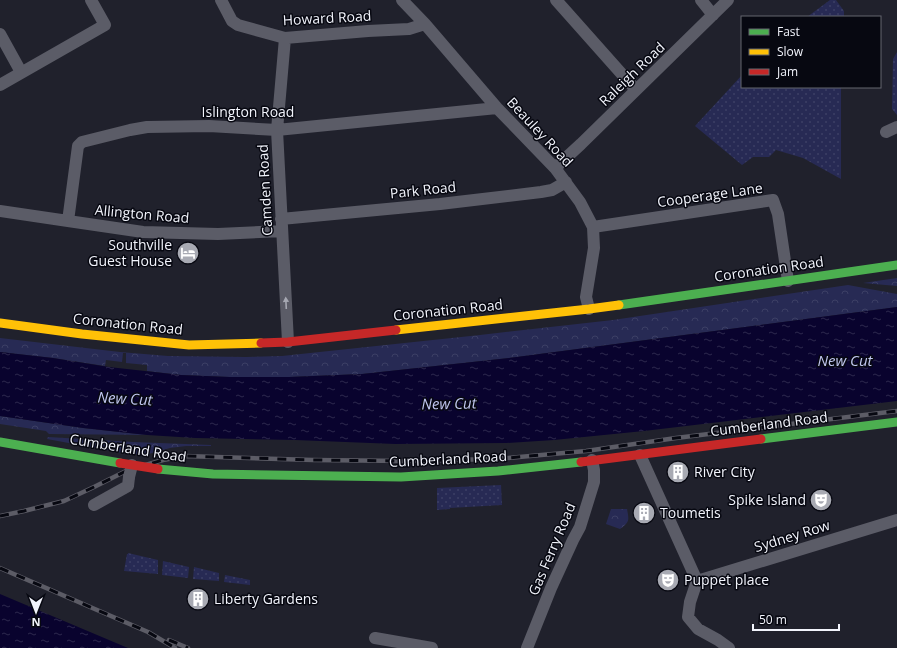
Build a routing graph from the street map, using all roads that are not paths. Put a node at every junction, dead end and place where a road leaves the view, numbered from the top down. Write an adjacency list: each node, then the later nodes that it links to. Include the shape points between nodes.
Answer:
1 (92, 0): 11 (street, via 105,25)
2 (221, 0): 10 (street, Howard Road, via 232,21 238,25)
3 (402, 0): 8 (street, Beauley Road)
4 (556, 0): 13 (street)
5 (700, 0): 7 (street)
6 (728, 0): 7 (street, Raleigh Road)
7 (714, 15): 13 (street, Raleigh Road)
8 (425, 24): 10 (street, Howard Road, via 409,29); 14 (street, Beauley Road)
9 (0, 34): 11 (street)
10 (285, 38): 15 (street, Camden Road)
11 (21, 72): 12 (street)
12 (0, 85)
13 (636, 90): 16 (street, Raleigh Road)
14 (497, 108): 15 (street, Islington Road); 16 (street, Beauley Road)
15 (278, 130): 19 (street, Islington Road, via 209,126 147,127 82,142 78,146); 20 (street, Camden Road)
16 (555, 168): 17 (street, Beauley Road)
17 (566, 182): 20 (street, Park Road, via 552,190 541,192); 21 (street, Beauley Road)
18 (0, 210): 19 (street, Allington Road)
19 (68, 221): 20 (street, Allington Road, via 143,232 218,234)
20 (282, 225): 26 (street, Camden Road, one-way to 20)
21 (593, 227): 23 (street, Cooperage Lane, via 773,200 778,214); 24 (street, Beauley Road, via 594,248 586,297)
22 (897, 265): 23 (main road, Coronation Road)
23 (788, 281): 24 (main road, Coronation Road)
24 (589, 309): 26 (main road, Coronation Road)
25 (0, 323): 26 (main road, Coronation Road, via 189,345)
26 (288, 342)
27 (897, 422): 29 (main road, Cumberland Road)
28 (0, 442): 31 (main road, Cumberland Road, bridge)
29 (640, 455): 30 (main road, Cumberland Road); 34 (street)
30 (592, 460): 31 (main road, Cumberland Road, bridge, via 498,471 401,477 213,474); 37 (street, Gas Ferry Road, via 594,482 580,527)
31 (132, 465): 32 (street, bridge, via 128,486)
32 (94, 505)
33 (897, 520): 34 (street, Sydney Row)
34 (697, 581): 38 (street, via 688,618 698,629)
35 (374, 638): 36 (street)
36 (432, 648)
37 (527, 648)
38 (729, 648)

